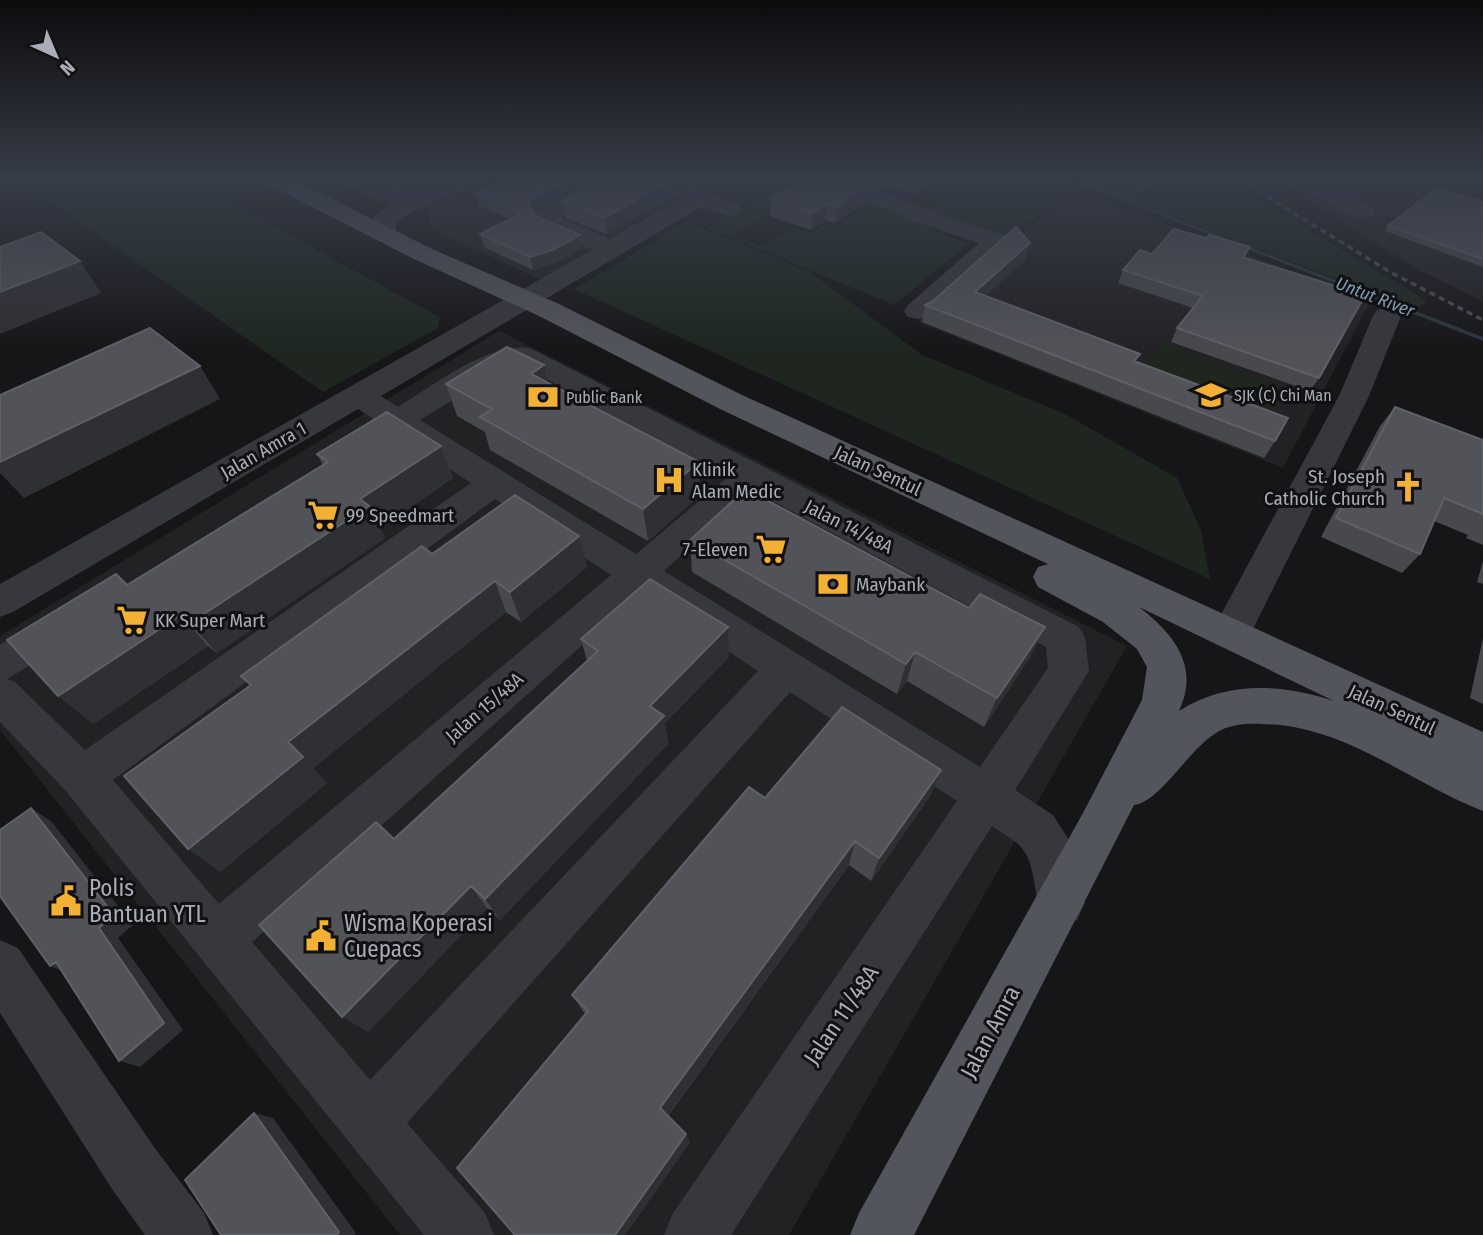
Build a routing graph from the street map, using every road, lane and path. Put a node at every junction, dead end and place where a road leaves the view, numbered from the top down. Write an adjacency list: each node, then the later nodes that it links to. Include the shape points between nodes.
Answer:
1 (391, 238): 6 (main road, Jalan Sentul)
2 (586, 238): 5 (street)
3 (629, 238): 5 (street, Jalan Amra 1)
4 (986, 238): 7 (street, via 996,241)
5 (611, 248): 6 (street, Jalan Amra 1)
6 (526, 299): 9 (street, Jalan Amra 1); 14 (main road, Jalan Sentul, via 731,402)
7 (918, 311)
8 (1387, 316): 18 (street, via 1354,396)
9 (358, 395): 10 (street); 16 (street, Jalan Amra 1)
10 (397, 420): 11 (street, Jalan 14/48A); 12 (street, Jalan 14/48A, via 495,360 522,355); 13 (street)
11 (327, 463)
12 (751, 475): 15 (street, Jalan 15/48A); 25 (street, Jalan 14/48A, via 1065,638 1069,671)
13 (495, 482): 15 (street); 23 (street)
14 (918, 488): 18 (main road, Jalan Sentul); 26 (main road, via 944,520 1117,611 1151,638 1167,666 1163,701)
15 (637, 573): 20 (street); 28 (street, Jalan 15/48A)
16 (0, 603)
17 (93, 607): 19 (street)
18 (1231, 633): 22 (main road, Jalan Sentul)
19 (0, 665)
20 (786, 668): 25 (street); 30 (street)
21 (0, 694): 23 (street)
22 (1483, 753)
23 (82, 777): 28 (street)
24 (1483, 790): 26 (main road, Jalan Sentul, via 1342,721 1275,704 1244,705 1212,713 1184,734)
25 (986, 796): 27 (street, via 1037,831 1054,859); 33 (street, Jalan 11/48A)
26 (1099, 830): 27 (main road, Jalan Amra)
27 (1060, 902): 34 (main road, Jalan Amra)
28 (217, 939): 30 (street)
29 (0, 966): 31 (street)
30 (369, 1122): 32 (street)
31 (182, 1235)
32 (463, 1235)
33 (695, 1235)
34 (881, 1235)

